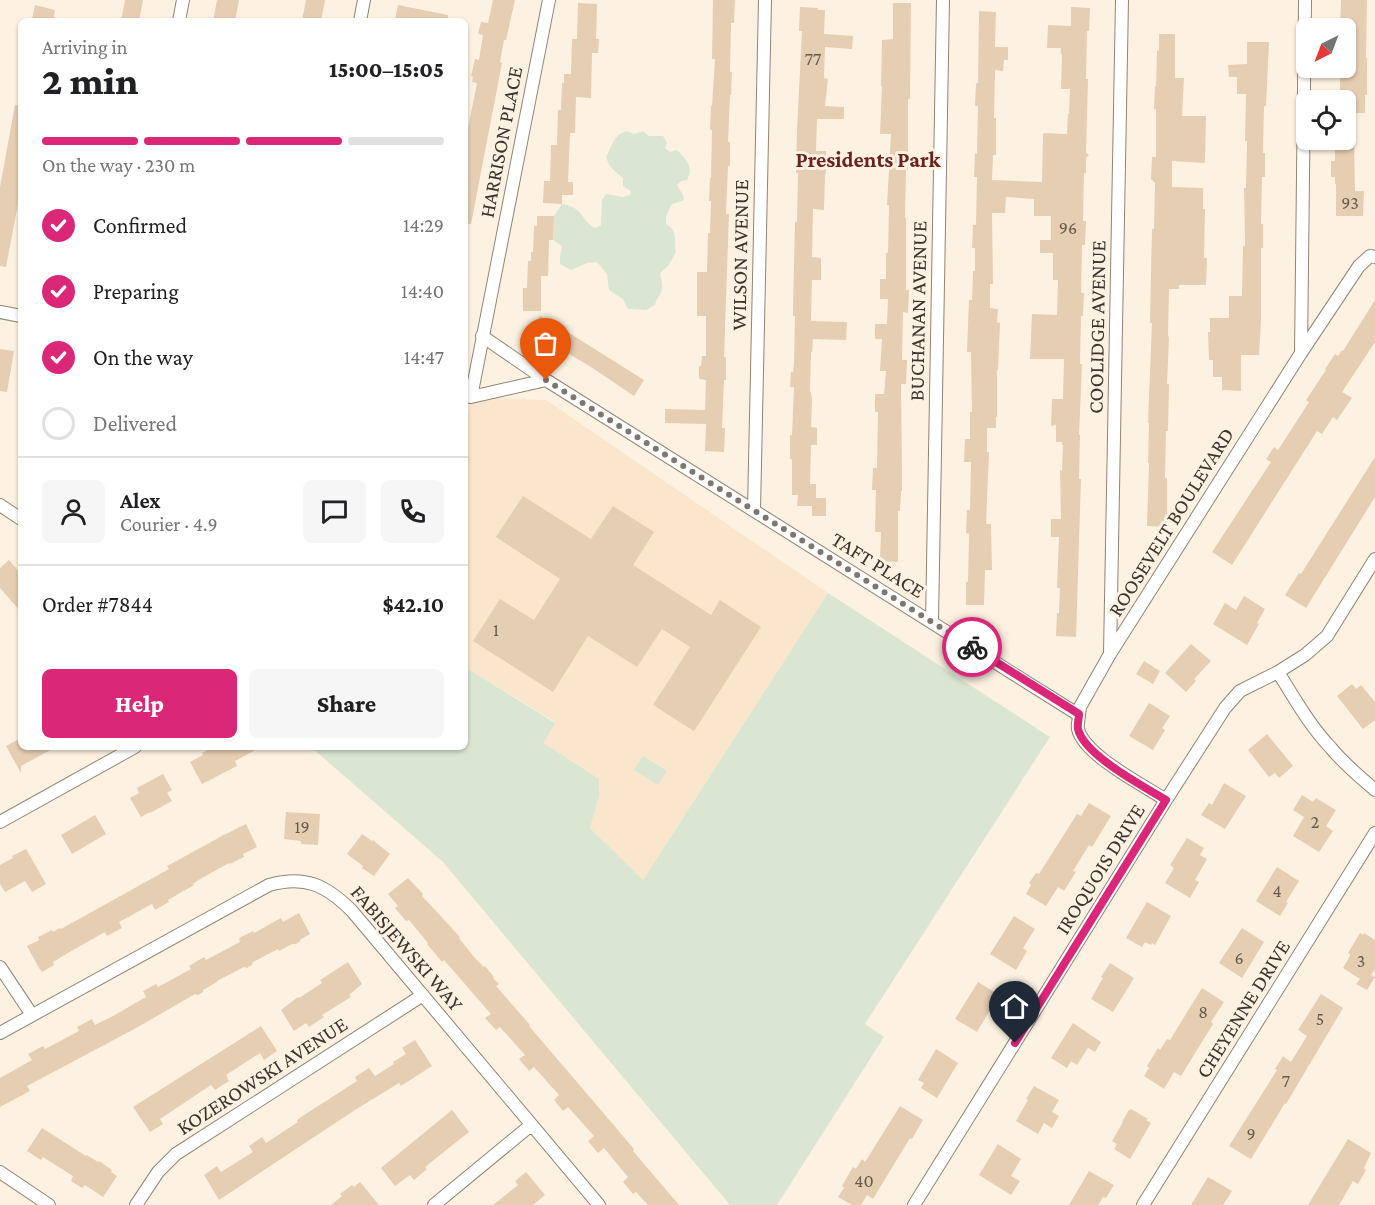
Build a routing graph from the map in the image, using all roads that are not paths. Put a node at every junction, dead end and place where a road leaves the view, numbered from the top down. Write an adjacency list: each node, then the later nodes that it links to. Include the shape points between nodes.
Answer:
1 (183, 0): 8 (street)
2 (364, 0): 9 (street)
3 (549, 0): 13 (street, HARRISON PLACE)
4 (765, 0): 18 (street, WILSON AVENUE)
5 (943, 0): 21 (street, BUCHANAN AVENUE)
6 (1122, 0): 22 (street, COOLIDGE AVENUE)
7 (1305, 0): 14 (street)
8 (180, 18)
9 (361, 18)
10 (1372, 256): 14 (street, ROOSEVELT BOULEVARD, via 1359,266)
11 (0, 312): 12 (street)
12 (18, 315)
13 (483, 336): 15 (street, TAFT PLACE); 16 (street, HARRISON PLACE)
14 (1301, 353): 22 (street, ROOSEVELT BOULEVARD)
15 (546, 380): 16 (street); 18 (street, TAFT PLACE)
16 (468, 397)
17 (0, 504): 19 (street)
18 (754, 510): 21 (street, TAFT PLACE)
19 (18, 517)
20 (1375, 559): 23 (street, IROQUOIS DRIVE, via 1327,636)
21 (932, 622): 24 (street, TAFT PLACE)
22 (1110, 654): 24 (street, ROOSEVELT BOULEVARD)
23 (1278, 672): 26 (street, via 1329,746); 27 (street, IROQUOIS DRIVE, via 1240,691 1225,708)
24 (1079, 714): 27 (street, via 1077,728 1086,744)
25 (130, 750): 28 (street)
26 (1375, 790)
27 (1166, 800): 40 (street, IROQUOIS DRIVE)
28 (0, 822)
29 (1375, 833): 41 (street, CHEYENNE DRIVE)
30 (0, 967): 32 (street)
31 (423, 995): 32 (street, FABISJEWSKI WAY, via 336,895 309,883 283,881 269,885); 34 (street, FABISJEWSKI WAY); 37 (street, KOZEROWSKI AVENUE, via 176,1154 158,1172)
32 (32, 1015): 33 (street, FABISJEWSKI WAY)
33 (0, 1033)
34 (531, 1125): 38 (street); 39 (street, FABISJEWSKI WAY)
35 (0, 1172): 36 (street)
36 (49, 1205)
37 (136, 1205)
38 (434, 1205)
39 (599, 1205)
40 (914, 1205)
41 (1143, 1205)

